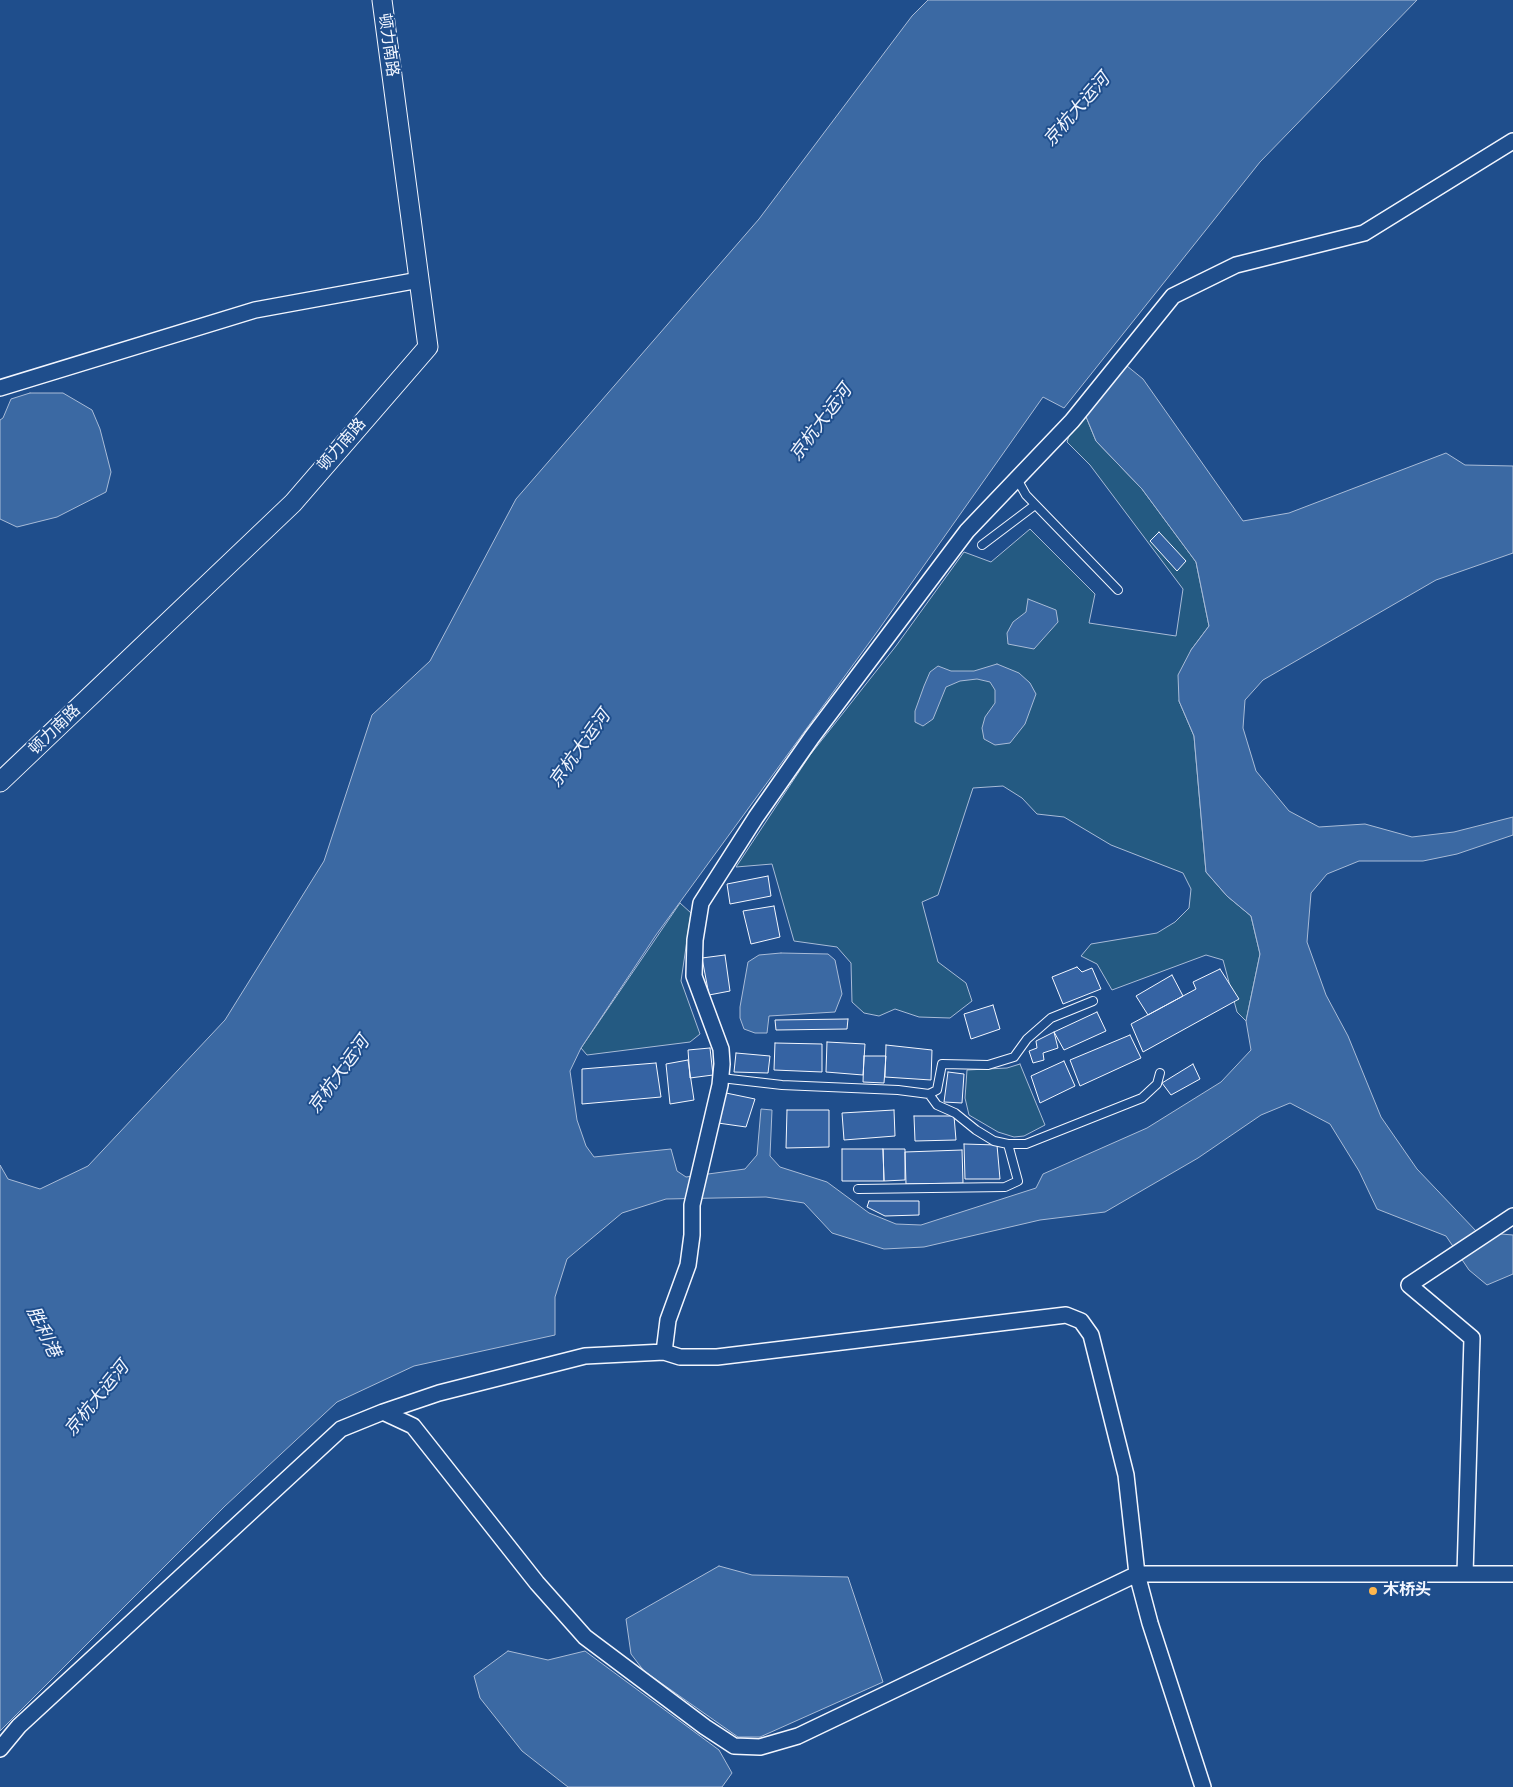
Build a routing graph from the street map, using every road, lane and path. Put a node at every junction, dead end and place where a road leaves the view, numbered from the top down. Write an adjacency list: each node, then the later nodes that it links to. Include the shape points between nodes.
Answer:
1 (382, 0): 3 (street, 顿力南路)
2 (1513, 142): 5 (street, via 1364,233 1236,265 1173,296 1072,421)
3 (420, 280): 4 (street, via 255,310); 9 (street, 顿力南路, via 428,347 292,502)
4 (0, 388)
5 (1017, 479): 6 (lane); 12 (street, via 968,531 812,737 701,903 694,976 721,1049)
6 (1035, 504): 7 (lane); 8 (lane)
7 (982, 545)
8 (1118, 590)
9 (0, 782)
10 (1093, 1001): 13 (lane, via 1051,1018 1027,1039 1014,1057 988,1065 942,1064 937,1090)
11 (1160, 1073): 14 (lane, via 1157,1084 1142,1098 1026,1144)
12 (720, 1078): 13 (lane); 17 (street, via 692,1205 688,1264 668,1320)
13 (929, 1094): 14 (lane, via 937,1105 955,1113 976,1130 994,1141)
14 (1008, 1144): 15 (lane, via 1018,1181 1005,1187)
15 (858, 1189)
16 (1513, 1216): 20 (street, via 1409,1284 1472,1338)
17 (664, 1352): 18 (street, via 585,1356 439,1393); 19 (street, via 680,1357 717,1357 1066,1315 1081,1321 1091,1335 1126,1475)
18 (383, 1412): 19 (street, via 413,1426 537,1584 585,1637 734,1746 760,1747 798,1736); 22 (street, via 340,1429 19,1726)
19 (1138, 1574): 20 (street); 23 (street, via 1150,1623)
20 (1464, 1574): 21 (street)
21 (1513, 1574)
22 (0, 1749)
23 (1203, 1787)

